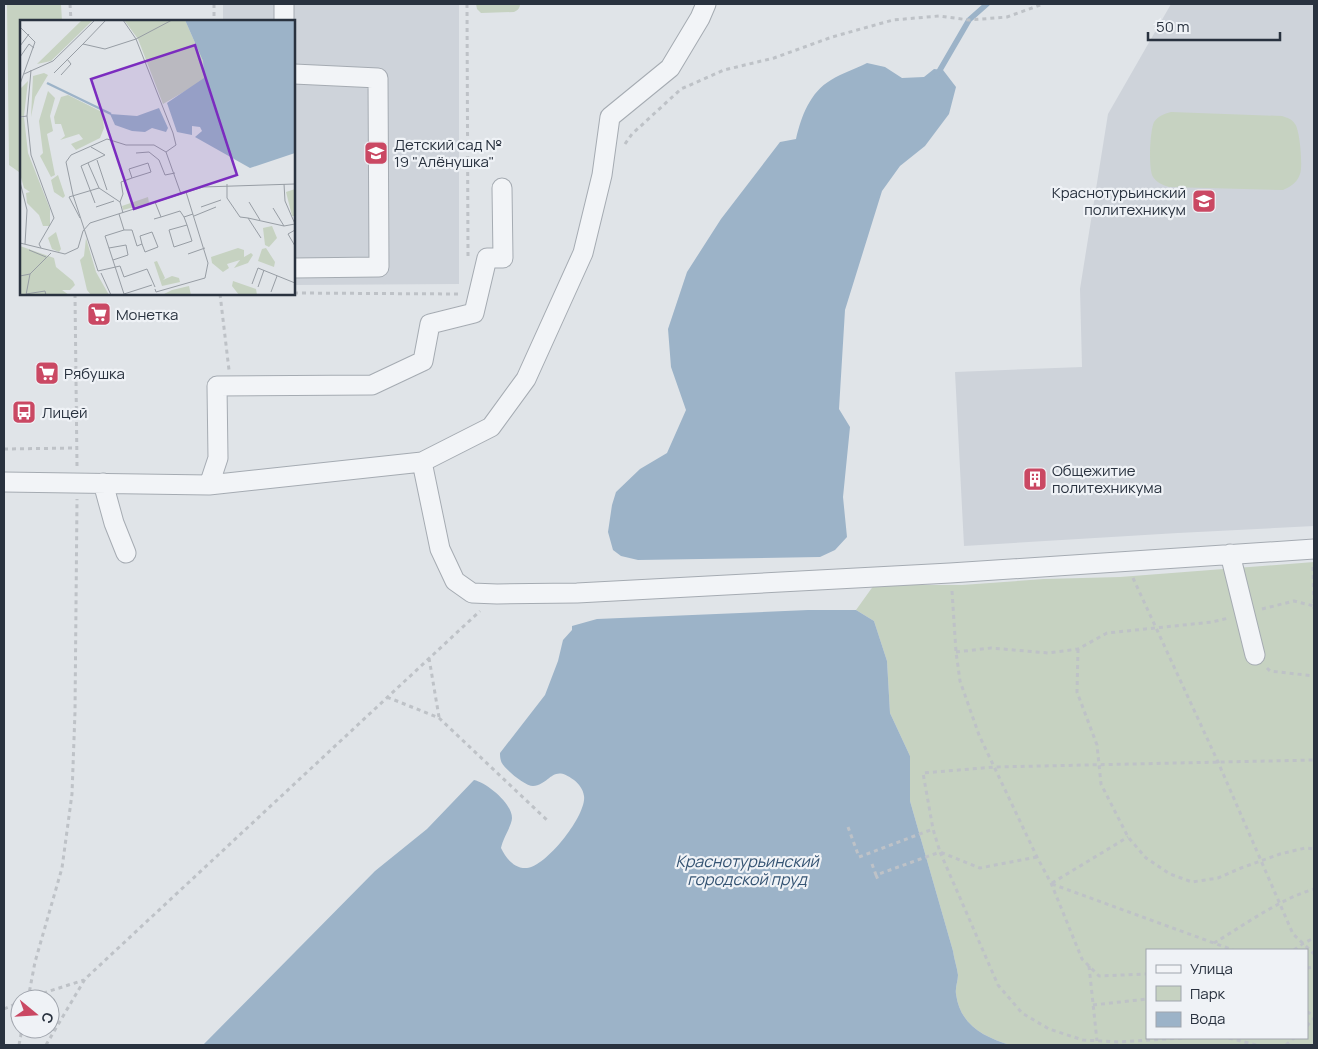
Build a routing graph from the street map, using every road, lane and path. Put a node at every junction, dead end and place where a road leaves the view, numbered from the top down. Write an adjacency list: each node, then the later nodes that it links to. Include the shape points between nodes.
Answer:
1 (70, 4): 7 (path)
2 (214, 4): 8 (path)
3 (284, 4): 9 (street)
4 (467, 4): 13 (path)
5 (706, 4): 22 (street, via 670,68 610,117 602,175 582,253 526,380 491,427)
6 (1043, 4): 11 (path, via 1006,17 969,20 939,16 893,20 774,58 724,70 682,89 632,134)
7 (71, 20)
8 (214, 20)
9 (284, 20)
10 (295, 74): 14 (street, via 378,78 379,267)
11 (622, 148)
12 (502, 188): 19 (street, via 503,258 487,258 474,313 430,324 423,361 372,385)
13 (468, 265)
14 (295, 268)
15 (295, 293): 16 (path)
16 (468, 294)
17 (75, 295): 20 (path)
18 (220, 295): 19 (path)
19 (231, 386): 26 (street, via 217,386 218,458)
20 (77, 448): 21 (path); 24 (path)
21 (4, 449)
22 (422, 462): 26 (street); 31 (street, via 440,549 455,581 472,592 577,593)
23 (4, 482): 24 (street)
24 (78, 482): 25 (street); 70 (path, via 72,794 62,868)
25 (103, 483): 26 (street); 28 (street)
26 (210, 485)
27 (1313, 549): 29 (street); 32 (path)
28 (126, 553)
29 (1230, 554): 30 (street); 34 (street)
30 (1126, 561): 31 (street); 35 (path)
31 (950, 573): 37 (path)
32 (1314, 607): 34 (path, via 1294,601)
33 (478, 613): 39 (path)
34 (1245, 614): 35 (path, via 1212,622); 38 (street)
35 (1156, 628): 36 (path, via 1107,633); 44 (path)
36 (1078, 649): 37 (path, via 1048,653 990,648); 45 (path, via 1077,692 1097,745)
37 (956, 652): 46 (path, via 960,681 979,735)
38 (1255, 655): 40 (path, via 1270,672)
39 (430, 658): 41 (path); 42 (path)
40 (1314, 676)
41 (388, 697): 42 (path); 69 (path)
42 (439, 718): 47 (path)
43 (1314, 760): 44 (path)
44 (1218, 762): 45 (path); 54 (path)
45 (1098, 765): 46 (path); 50 (path, via 1101,784)
46 (995, 767): 49 (path, via 923,773); 53 (path)
47 (546, 820)
48 (848, 828): 49 (path, via 860,857)
49 (933, 829): 52 (path)
50 (1128, 837): 54 (path, via 1146,858 1170,874 1192,882 1218,878); 58 (path)
51 (1314, 849): 54 (path, via 1280,854)
52 (940, 852): 53 (path, via 980,868); 56 (path); 78 (path, via 998,985 1022,1013 1048,1029)
53 (1037, 857): 58 (path)
54 (1261, 862): 60 (path)
55 (872, 864): 56 (path)
56 (876, 875): 57 (path)
57 (879, 882)
58 (1051, 883): 62 (path); 67 (path, via 1082,958)
59 (1314, 889): 60 (path)
60 (1279, 904): 62 (path); 63 (path, via 1293,934)
61 (1314, 938): 63 (path)
62 (1214, 943): 64 (path)
63 (1303, 943): 65 (path); 66 (path)
64 (1230, 949)
65 (1295, 949)
66 (1314, 954)
67 (1089, 965): 68 (path, via 1099,976); 73 (path)
68 (1146, 974)
69 (85, 980): 71 (path); 79 (path)
70 (30, 989)
71 (58, 989)
72 (1146, 999): 73 (path)
73 (1093, 1005): 78 (path)
74 (1314, 1017): 75 (path)
75 (1309, 1022)
76 (1166, 1039): 78 (path)
77 (1233, 1039): 80 (path)
78 (1097, 1041)
79 (46, 1045)
80 (1256, 1045)

